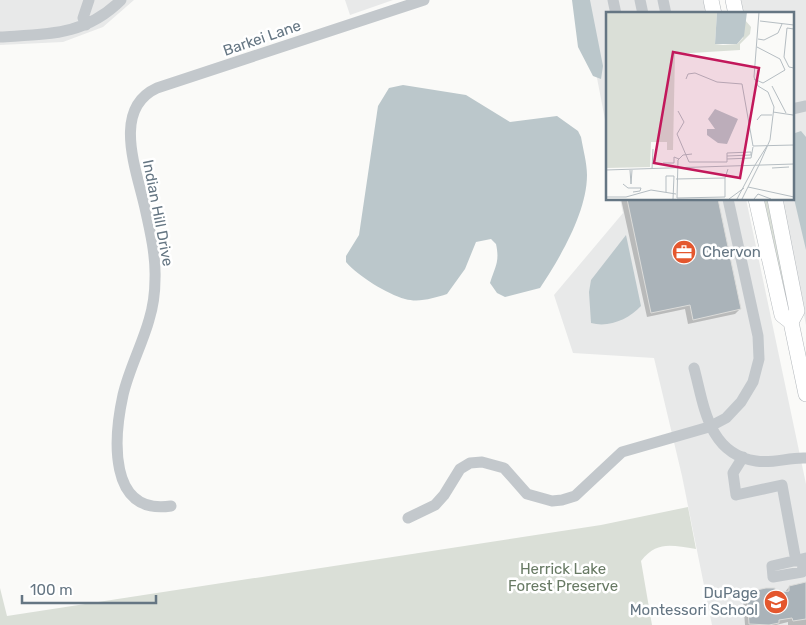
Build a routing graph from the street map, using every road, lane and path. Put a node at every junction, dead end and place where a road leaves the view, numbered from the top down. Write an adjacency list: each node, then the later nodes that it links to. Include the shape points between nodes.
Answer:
1 (89, 0): 4 (street, via 83,18)
2 (121, 0): 4 (street)
3 (424, 0): 6 (street, Barkei Lane, via 156,88 140,99)
4 (86, 25): 5 (street, via 56,34)
5 (0, 37)
6 (131, 125): 16 (street, Indian Hill Drive, via 131,149 148,222 155,278 149,321 123,394 119,458 122,481 133,498 152,507)
7 (728, 200): 13 (street, via 758,336 759,359 753,382 741,402 726,418)
8 (756, 200): 10 (main road, via 782,315)
9 (775, 200): 10 (main road, via 797,310)
10 (791, 322): 12 (main road)
11 (694, 368): 13 (street)
12 (806, 394)
13 (709, 427): 14 (street, via 728,448); 17 (street, via 622,452 574,496 562,500 552,501 527,494 504,468 488,463 470,463 460,469 435,505)
14 (743, 457): 15 (street, via 771,462); 18 (street, via 733,473 736,494 782,485)
15 (806, 458)
16 (171, 506)
17 (408, 518)
18 (803, 561)

